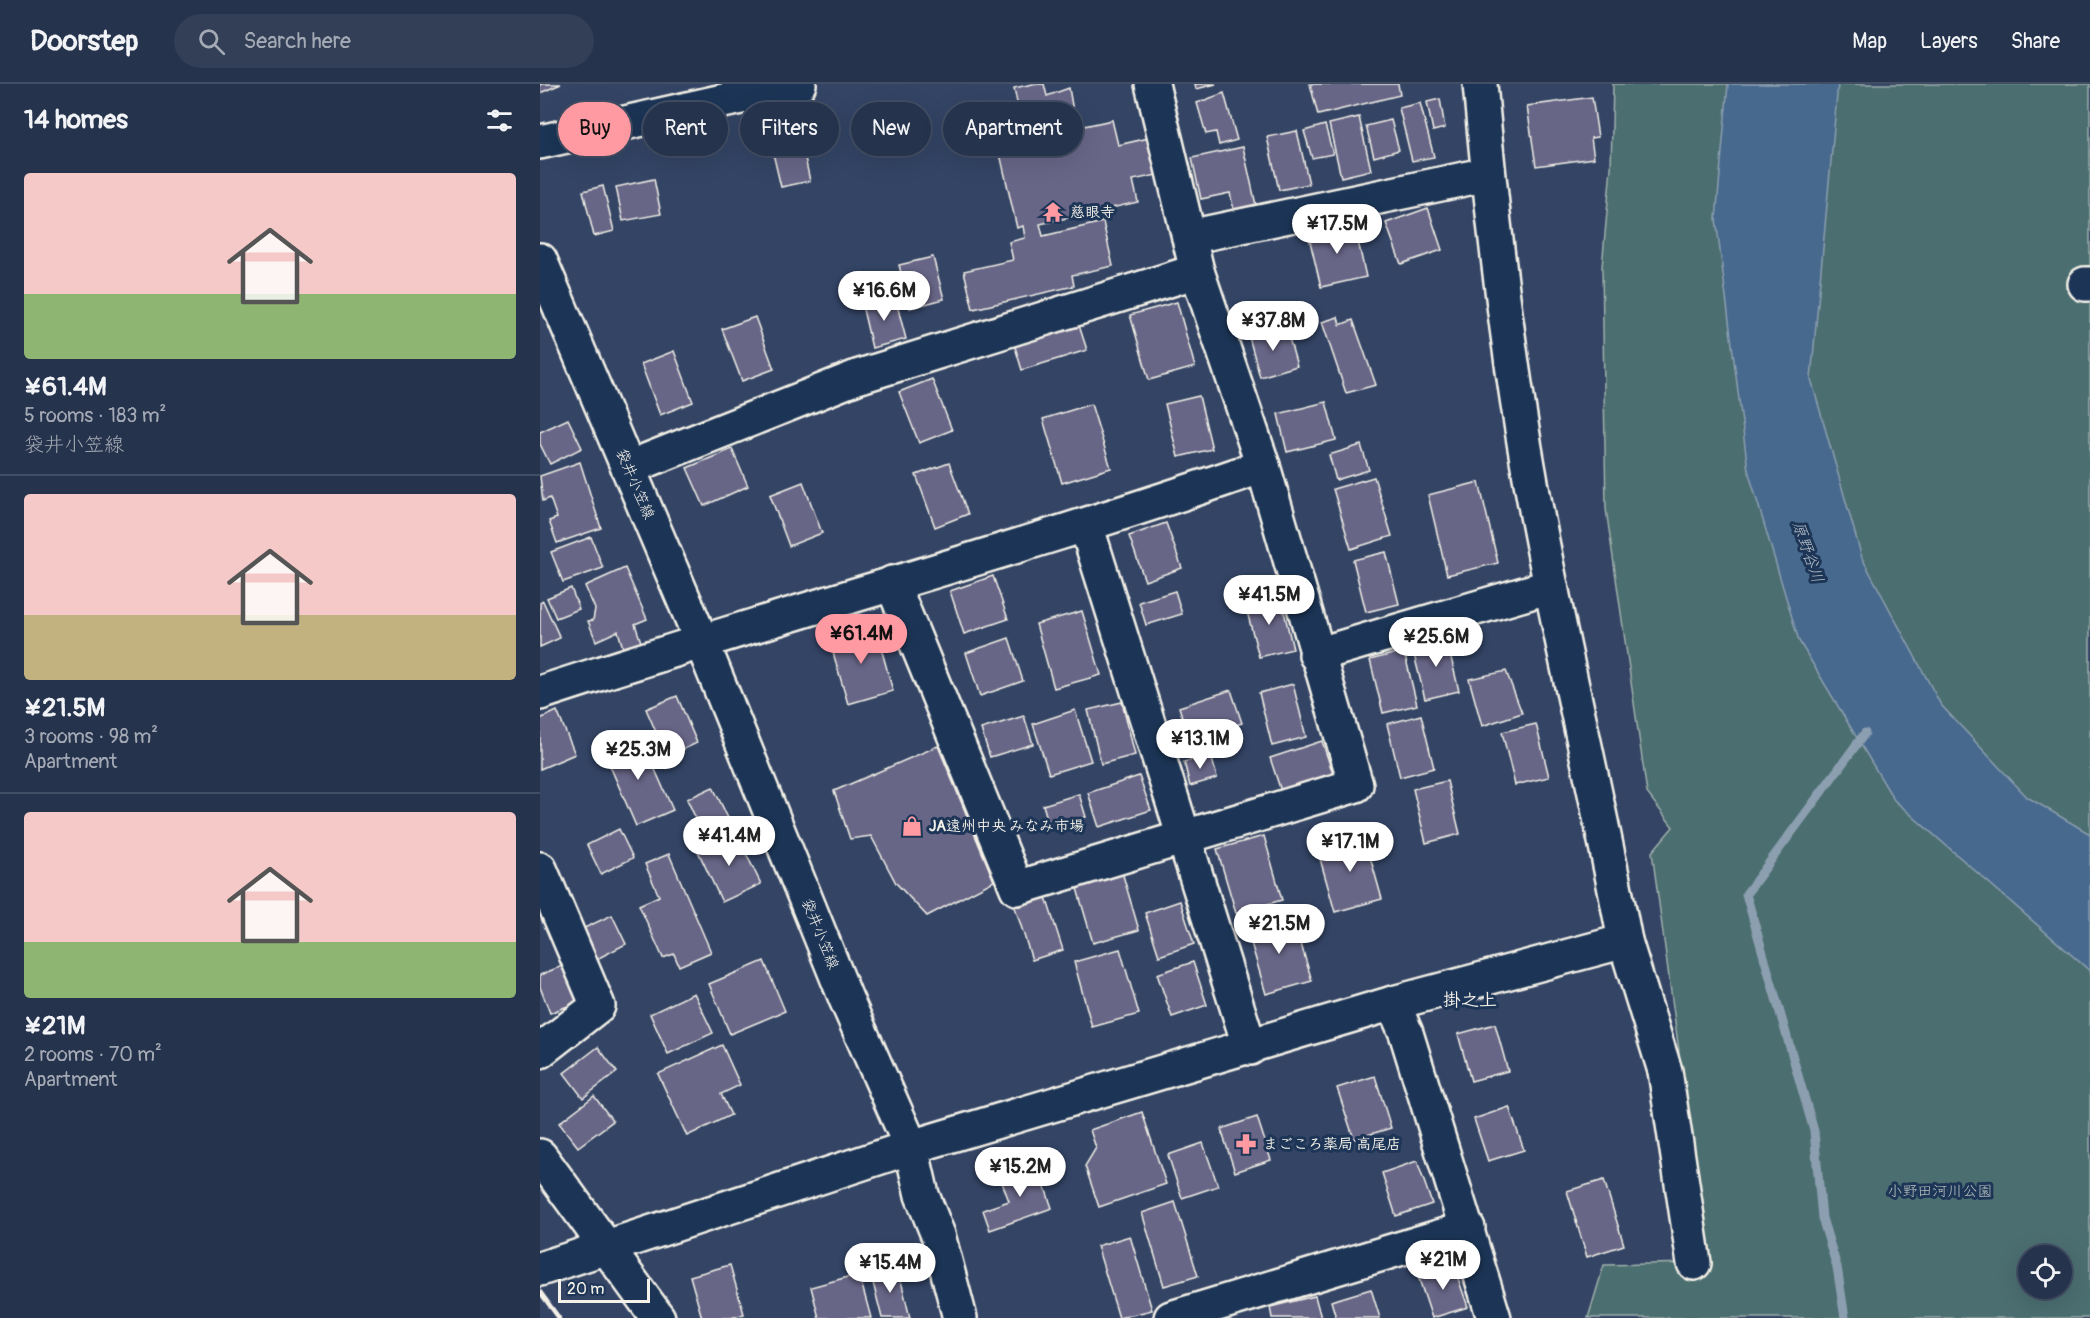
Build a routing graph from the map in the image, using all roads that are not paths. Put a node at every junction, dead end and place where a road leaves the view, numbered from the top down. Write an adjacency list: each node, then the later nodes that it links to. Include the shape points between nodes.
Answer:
1 (799, 84): 4 (street)
2 (1152, 84): 7 (street)
3 (1480, 84): 6 (street)
4 (722, 92): 5 (street)
5 (540, 142)
6 (1488, 174): 7 (street); 14 (street, via 1525,447)
7 (1189, 237): 9 (street)
8 (540, 260): 11 (street, 袋井小笠線)
9 (1197, 271): 10 (street); 11 (street, via 857,377)
10 (1263, 466): 12 (street); 16 (street)
11 (628, 468): 15 (street, 袋井小笠線)
12 (1086, 525): 13 (street); 18 (street)
13 (892, 584): 15 (street); 18 (street, via 1017,888)
14 (1551, 586): 16 (street); 20 (street)
15 (701, 640): 17 (street); 24 (street, 袋井小笠線, via 846,999)
16 (1316, 655): 18 (street, via 1356,785)
17 (540, 693)
18 (1183, 838): 22 (street)
19 (540, 869): 23 (street, via 598,1006)
20 (1626, 941): 21 (street); 28 (street, via 1665,1071)
21 (1394, 1003): 22 (street); 26 (street)
22 (1250, 1048): 24 (street)
23 (540, 1051)
24 (911, 1147): 27 (street); 31 (street, 袋井小笠線)
25 (540, 1156): 27 (street)
26 (1468, 1228): 32 (street); 33 (street)
27 (597, 1252): 29 (street); 30 (street)
28 (1694, 1263)
29 (540, 1269)
30 (658, 1318)
31 (960, 1318)
32 (1171, 1318)
33 (1494, 1318)

